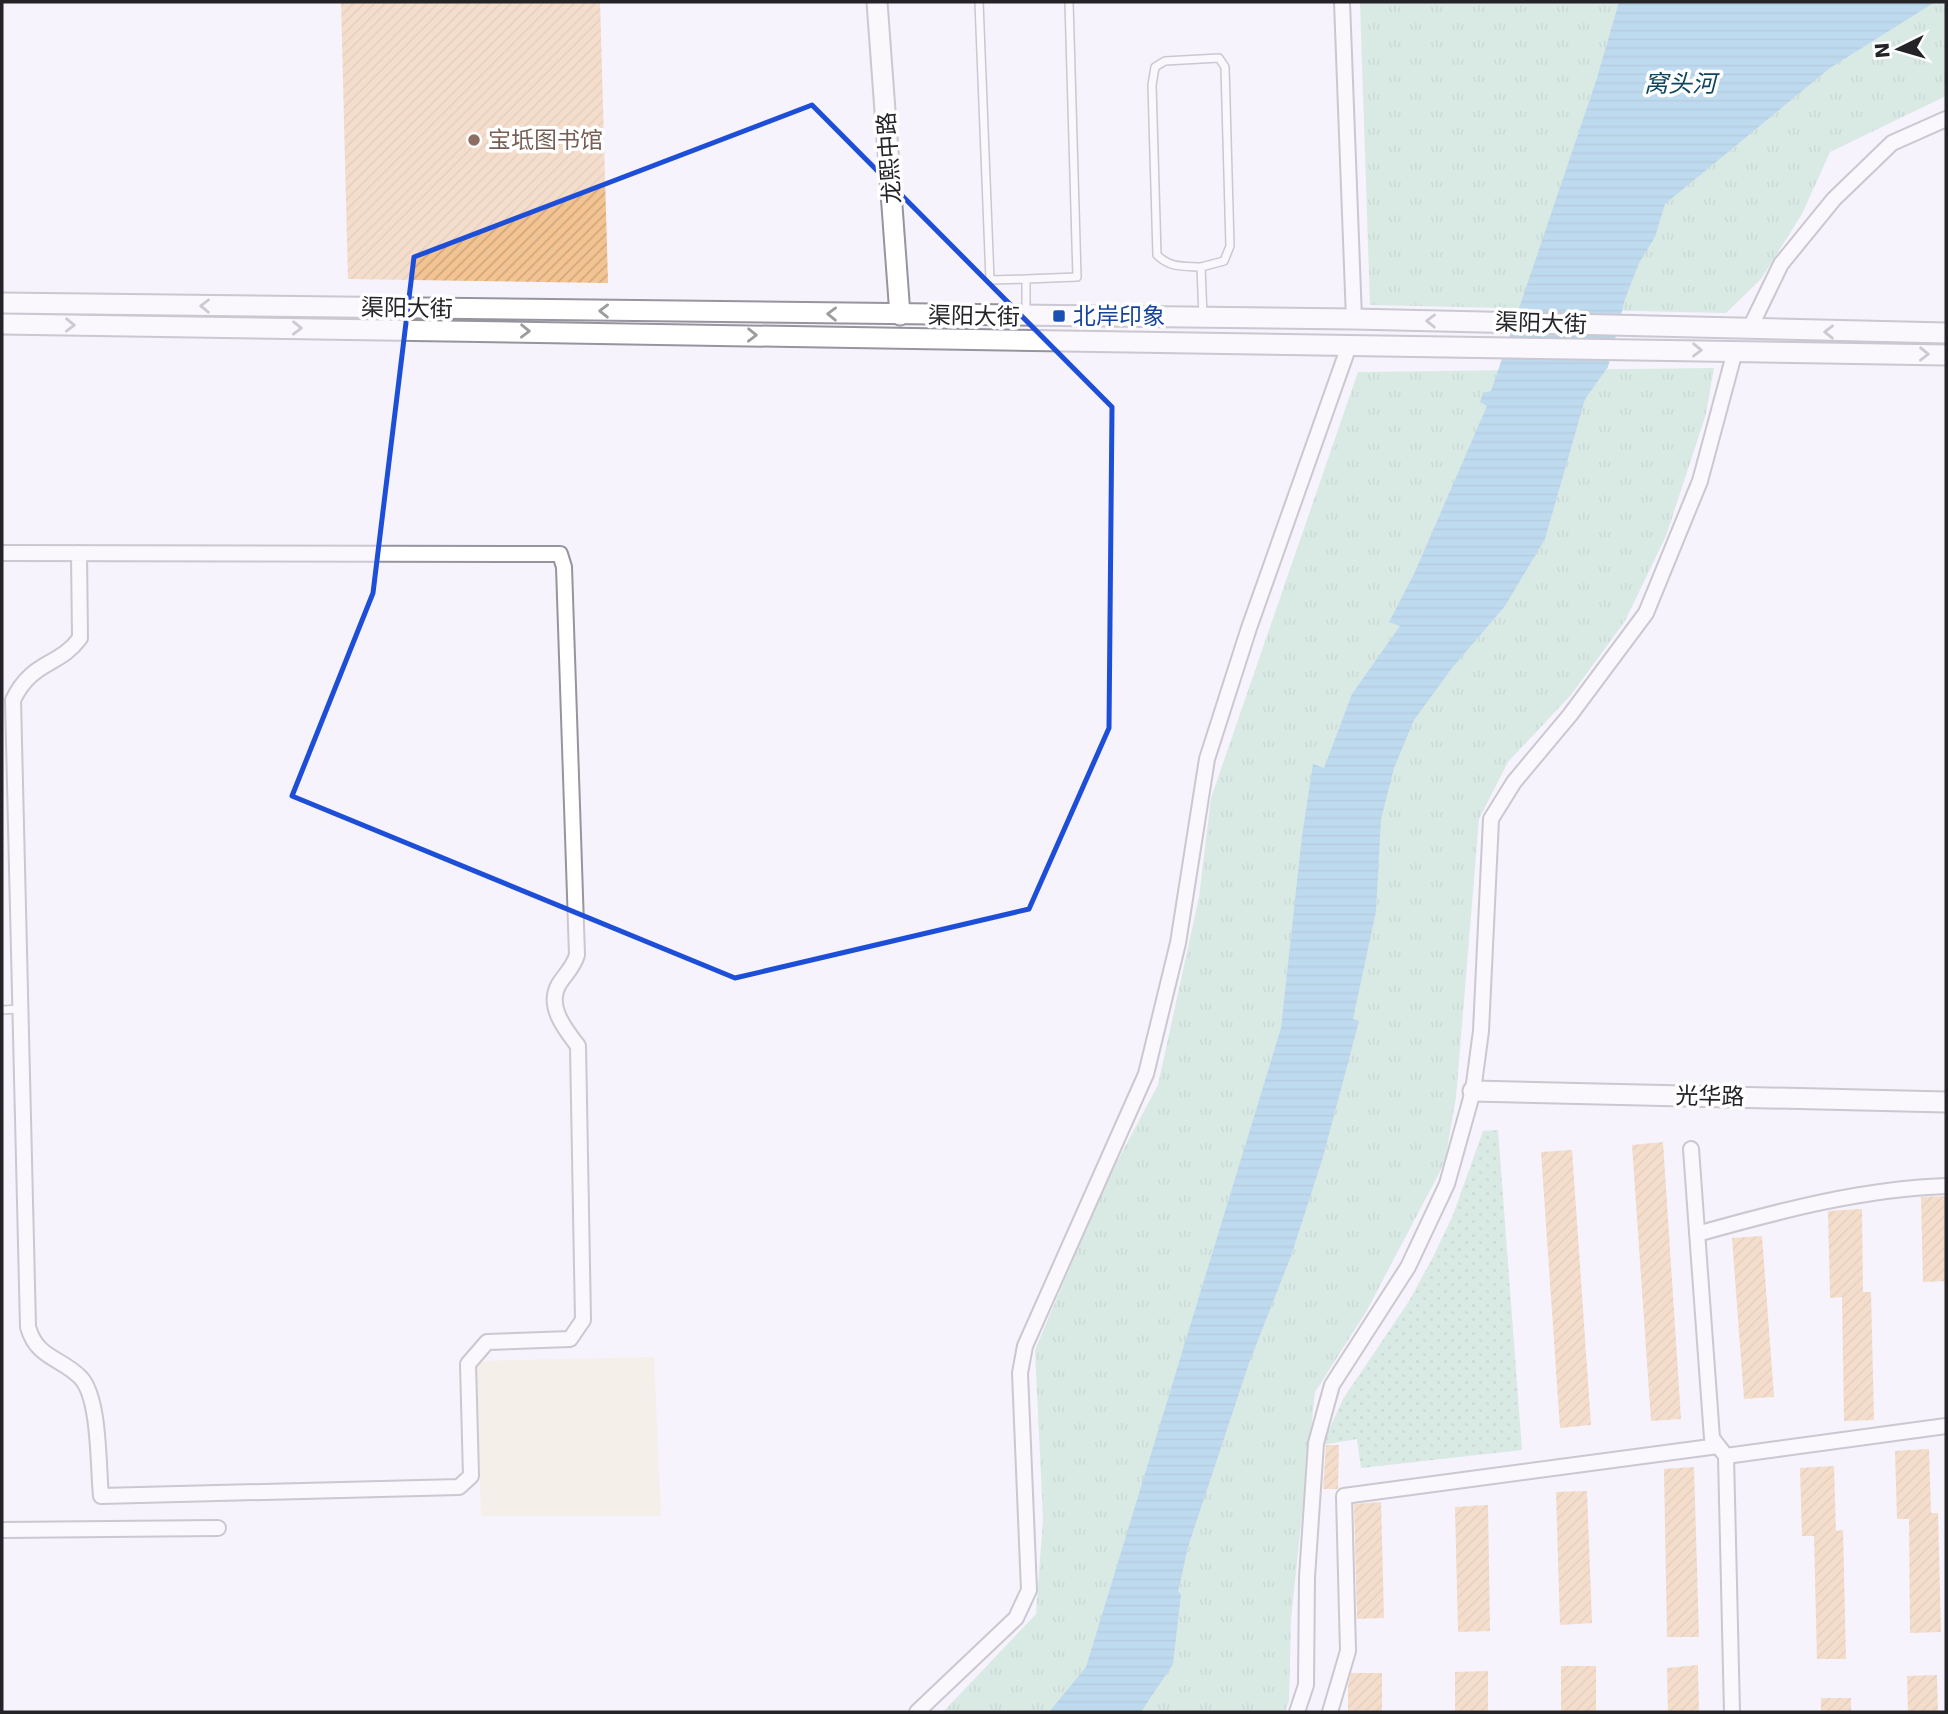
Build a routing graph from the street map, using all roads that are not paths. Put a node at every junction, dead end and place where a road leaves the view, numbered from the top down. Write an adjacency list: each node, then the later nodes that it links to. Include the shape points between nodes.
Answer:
1 (877, 2): 9 (main road, 龙熙中路)
2 (979, 2): 7 (lane, via 990,279)
3 (1069, 2): 7 (lane, via 1077,277)
4 (1342, 2): 12 (street)
5 (1946, 119): 14 (street, via 1892,143 1834,199 1781,264)
6 (1201, 267): 6 (lane, via 1224,261 1230,246 1225,67 1219,58 1165,61 1155,67 1152,85 1157,255 1174,266); 11 (lane)
7 (1026, 279): 10 (lane)
8 (2, 303): 9 (main road, 渠阳大街, one-way to 8)
9 (900, 315): 10 (main road, 渠阳大街)
10 (1026, 316): 11 (main road, 渠阳大街)
11 (1203, 318): 12 (main road, 渠阳大街)
12 (1354, 319): 14 (main road, 渠阳大街, one-way to 12)
13 (2, 324): 16 (main road, 渠阳大街, one-way to 16)
14 (1749, 330): 15 (main road, 渠阳大街, one-way to 14)
15 (1946, 333)
16 (1350, 343): 17 (main road, 渠阳大街, one-way to 17); 32 (street, via 1207,759 1178,943 1146,1074 1025,1346 1020,1373 1029,1590 1016,1618)
17 (1735, 351): 18 (main road, 渠阳大街, one-way to 18); 23 (street, via 1700,481 1646,613 1514,782 1491,819 1481,1031)
18 (1946, 355)
19 (2, 552): 20 (street)
20 (79, 553): 21 (street, via 80,638 66,653 22,681 13,700); 21 (street, via 560,554 577,955 559,985 555,1003 561,1024 578,1046 583,1320 570,1339 487,1342 468,1364 471,1476 459,1487 101,1496 92,1395 81,1378 33,1345 28,1327)
21 (20, 1009): 22 (lane)
22 (2, 1010)
23 (1473, 1091): 24 (main road, 光华路); 33 (street, via 1447,1184 1408,1267 1332,1385 1316,1443 1306,1685)
24 (1946, 1102)
25 (1691, 1149): 27 (street)
26 (1946, 1186): 27 (street, via 1821,1202)
27 (1697, 1234): 29 (street, via 1712,1437)
28 (1946, 1426): 29 (street)
29 (1722, 1451): 34 (street, via 1344,1496 1348,1651); 35 (street)
30 (218, 1528): 31 (street)
31 (2, 1530)
32 (917, 1712)
33 (1297, 1712)
34 (1330, 1712)
35 (1732, 1712)

